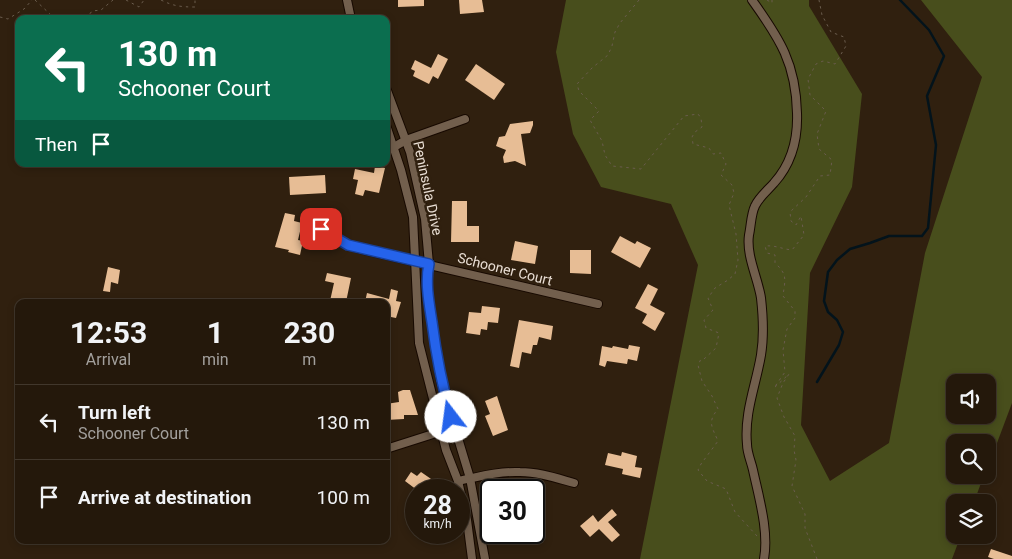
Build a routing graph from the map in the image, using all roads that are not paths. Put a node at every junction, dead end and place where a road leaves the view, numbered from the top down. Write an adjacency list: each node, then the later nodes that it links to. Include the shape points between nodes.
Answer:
1 (347, 0): 3 (street)
2 (752, 0): 23 (street, via 787,57 798,115 792,155 778,179 755,204 749,238 760,296 762,340 747,419 747,445 760,503 766,545)
3 (350, 15)
4 (390, 98): 7 (street, Peninsula Drive)
5 (465, 119): 7 (street)
6 (390, 136): 8 (street, Peninsula Drive)
7 (406, 140): 8 (street); 11 (street, Peninsula Drive, via 425,219)
8 (394, 147): 10 (street, Peninsula Drive, via 413,217)
9 (321, 229): 10 (street, Schooner Court, via 348,245)
10 (416, 261): 11 (street, Schooner Court); 14 (street, Peninsula Drive, via 419,343)
11 (429, 264): 12 (street, Schooner Court); 13 (street, Peninsula Drive, via 429,300 441,382)
12 (598, 304)
13 (455, 427): 14 (street); 16 (street, Peninsula Drive)
14 (442, 431): 15 (street); 17 (street, Peninsula Drive)
15 (390, 448)
16 (470, 478): 18 (street); 19 (street, via 520,472); 22 (street, Peninsula Drive)
17 (457, 479)
18 (466, 479)
19 (574, 483)
20 (470, 543): 21 (street, Peninsula Drive)
21 (472, 559)
22 (485, 559)
23 (764, 559)

